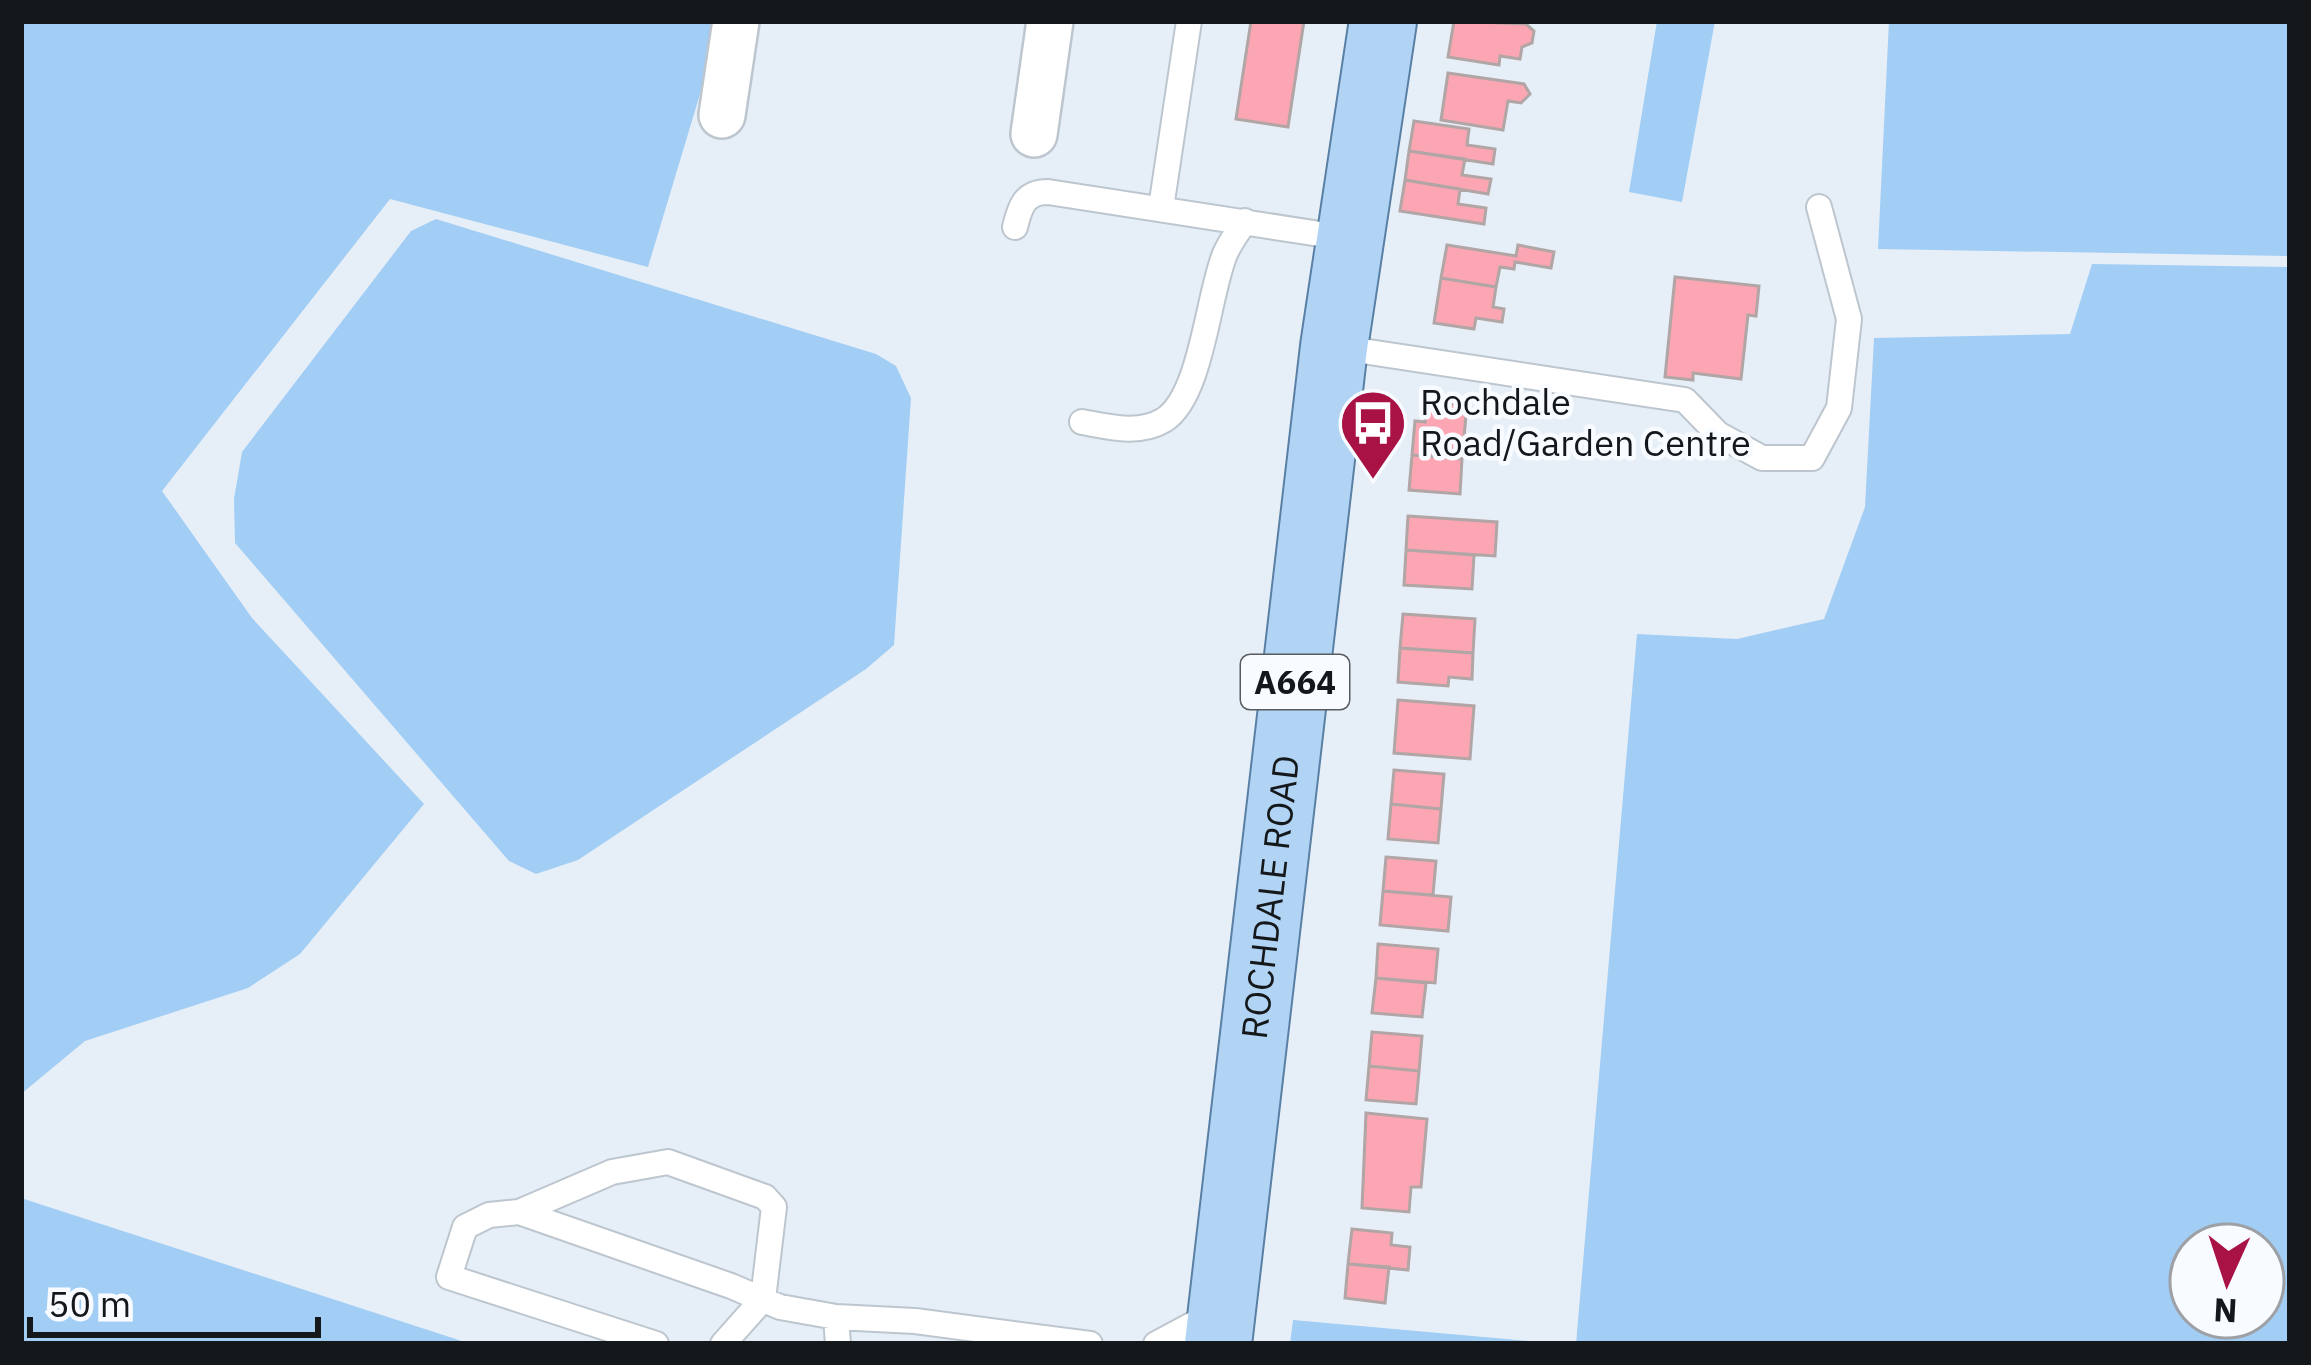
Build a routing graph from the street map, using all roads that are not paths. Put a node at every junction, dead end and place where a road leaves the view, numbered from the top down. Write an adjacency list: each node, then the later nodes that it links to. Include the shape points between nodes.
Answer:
1 (736, 21): 5 (street)
2 (1050, 21): 6 (street)
3 (1189, 21): 8 (lane)
4 (1383, 21): 11 (main road, ROCHDALE ROAD / A664)
5 (722, 115)
6 (1034, 134)
7 (1819, 207): 12 (lane, via 1849,319 1839,408 1812,458 1762,458 1718,434 1685,400)
8 (1161, 208): 9 (lane); 10 (lane, via 1039,192 1021,204)
9 (1245, 221): 11 (lane); 13 (lane, via 1226,251 1179,404 1165,419 1128,430)
10 (1015, 226)
11 (1349, 238): 12 (main road, ROCHDALE ROAD / A664)
12 (1334, 347): 17 (main road, ROCHDALE ROAD / A664)
13 (1082, 422)
14 (518, 1212): 15 (lane); 15 (lane, via 612,1172 668,1162 688,1169 774,1207); 18 (lane, via 465,1227 449,1277)
15 (763, 1299): 16 (lane); 19 (lane)
16 (836, 1317): 20 (lane); 21 (lane)
17 (1220, 1325): 22 (lane)
18 (656, 1344)
19 (723, 1344)
20 (838, 1344)
21 (1090, 1344)
22 (1156, 1344)

